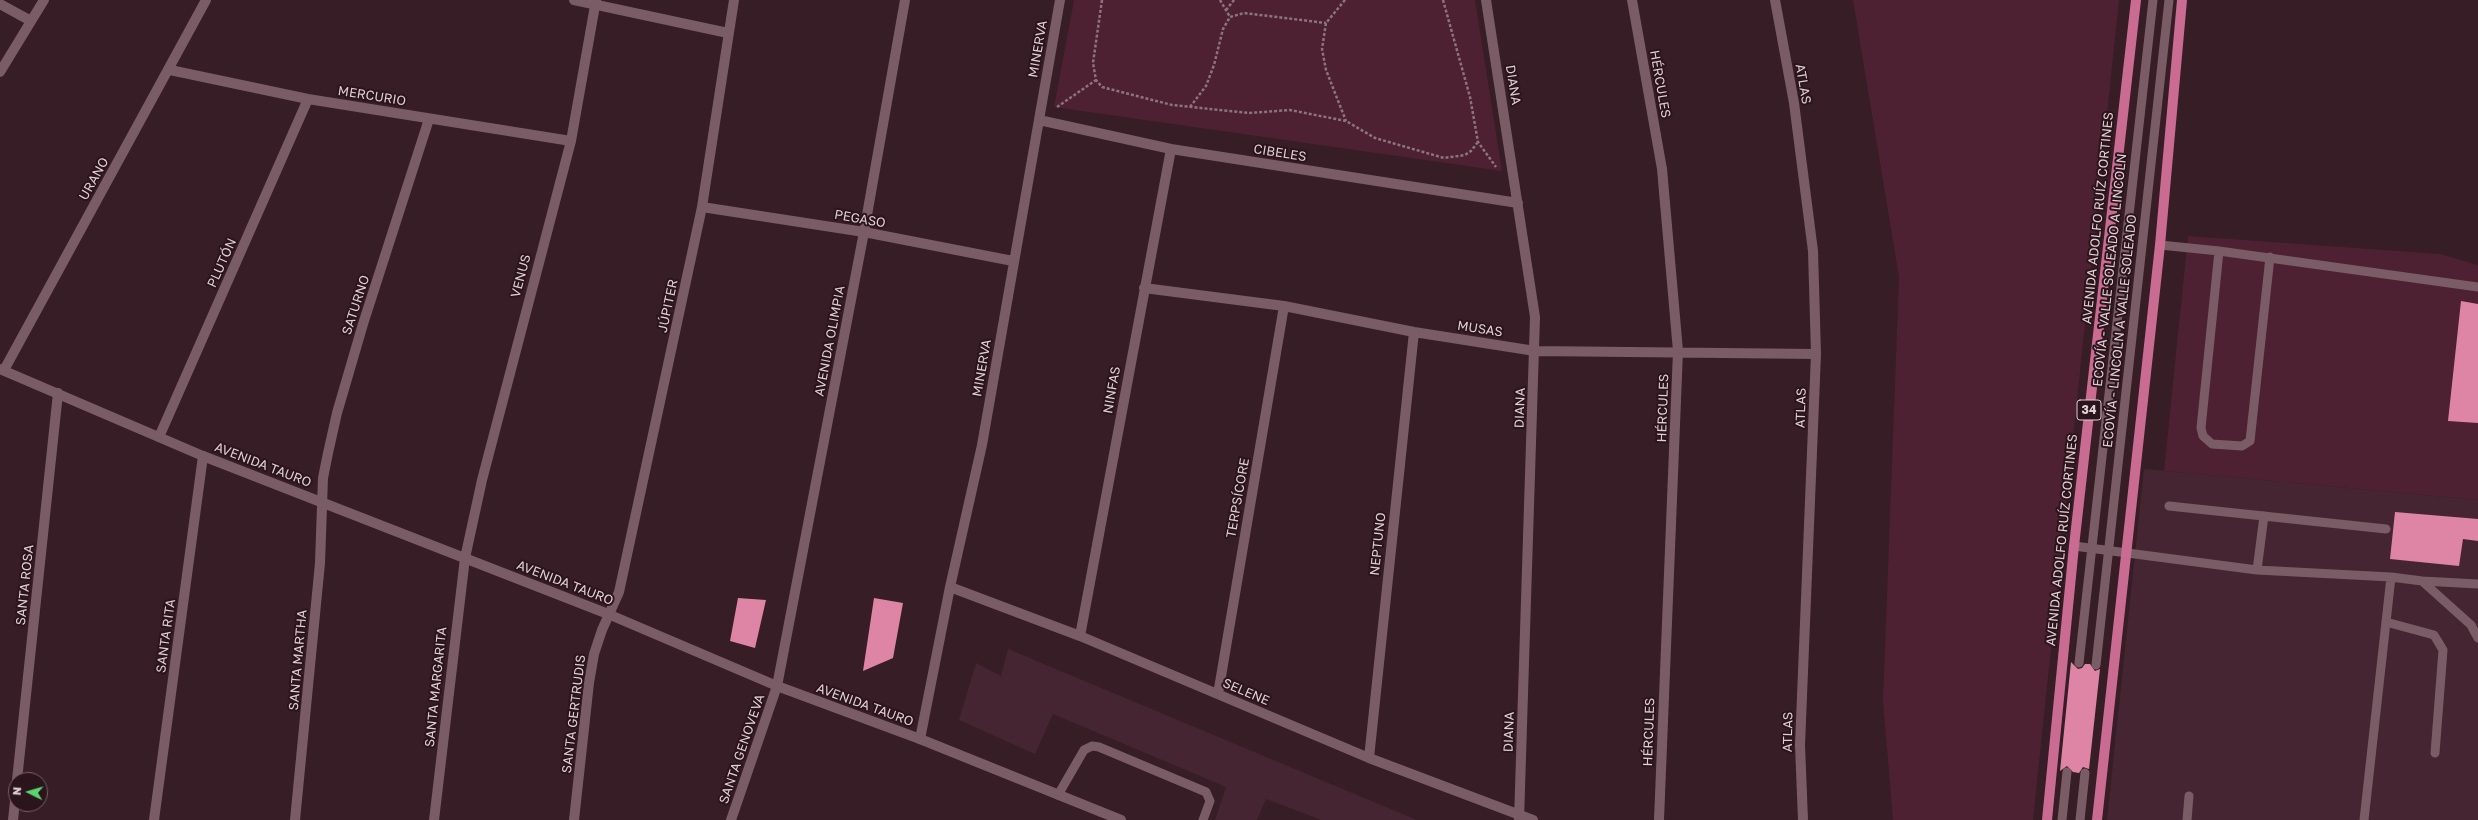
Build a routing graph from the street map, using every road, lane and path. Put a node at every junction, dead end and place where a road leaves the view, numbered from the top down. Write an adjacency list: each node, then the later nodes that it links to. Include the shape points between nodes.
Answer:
1 (44, 0): 23 (street)
2 (206, 0): 26 (street, URANO)
3 (574, 0): 19 (street)
4 (734, 0): 25 (street, JÚPITER)
5 (905, 0): 40 (street, AVENIDA OLIMPIA)
6 (1060, 0): 32 (street, MINERVA)
7 (1102, 0): 28 (path, via 1093,63)
8 (1220, 0): 21 (path)
9 (1234, 0): 21 (path)
10 (1345, 0): 24 (path)
11 (1443, 0): 35 (path, via 1470,97)
12 (1486, 0): 38 (street, DIANA)
13 (1632, 0): 50 (street, HÉRCULES, via 1662,169)
14 (1775, 0): 51 (street, ATLAS, via 1808,200 1813,251)
15 (2136, 0): 60 (main road, AVENIDA ADOLFO RUÍZ CORTINES / 34)
16 (2153, 0): 61 (lane, ECOVÍA - VALLE SOLEADO A LINCOLN)
17 (2169, 0): 62 (lane, ECOVÍA - LINCOLN A VALLE SOLEADO)
18 (2182, 0): 41 (main road)
19 (595, 2): 25 (street); 34 (street, VENUS)
20 (0, 4): 23 (street)
21 (1226, 10): 22 (path)
22 (1230, 17): 24 (path, via 1244,13); 30 (path, via 1223,29 1206,86)
23 (31, 21): 27 (street)
24 (1326, 24): 33 (path, via 1322,49 1326,70)
25 (728, 33): 39 (street, JÚPITER)
26 (170, 70): 29 (street, MERCURIO); 52 (street, URANO)
27 (0, 72)
28 (1096, 80): 30 (path, via 1102,88); 32 (path)
29 (308, 99): 31 (street, MERCURIO); 54 (street, PLUTÓN)
30 (1190, 107): 33 (path, via 1249,113 1290,110)
31 (429, 119): 34 (street, MERCURIO); 56 (street, SATURNO, via 337,413 323,478)
32 (1038, 120): 36 (street, CIBELES); 44 (street, MINERVA)
33 (1346, 122): 35 (path, via 1375,138 1444,158 1465,155)
34 (571, 141): 64 (street, VENUS, via 484,473)
35 (1478, 142): 37 (path)
36 (1171, 149): 38 (street, CIBELES); 46 (street, NINFAS)
37 (1498, 170)
38 (1518, 203): 49 (street, DIANA, via 1535,317)
39 (702, 207): 40 (street, PEGASO); 70 (street, JÚPITER, via 619,592)
40 (864, 232): 44 (street, PEGASO); 76 (street, AVENIDA OLIMPIA)
41 (2160, 245): 42 (lane); 63 (main road)
42 (2219, 250): 43 (lane); 43 (lane, via 2201,428 2202,436 2212,444 2242,446 2250,441)
43 (2270, 257): 45 (lane)
44 (1013, 261): 69 (street, MINERVA, via 982,445)
45 (2478, 287)
46 (1144, 288): 47 (street, MUSAS); 72 (street, NINFAS)
47 (1284, 306): 48 (street, MUSAS); 77 (street, TERPSÍCORE)
48 (1414, 332): 49 (street, MUSAS); 80 (street, NEPTUNO)
49 (1535, 350): 50 (street, MUSAS); 86 (street, DIANA)
50 (1678, 351): 51 (street, MUSAS); 95 (street, HÉRCULES)
51 (1816, 354): 96 (street, ATLAS, via 1800,745)
52 (2, 370): 53 (street, AVENIDA TAURO)
53 (58, 393): 54 (street, AVENIDA TAURO); 81 (street, SANTA ROSA)
54 (159, 437): 55 (street, AVENIDA TAURO)
55 (202, 456): 56 (street, AVENIDA TAURO); 87 (street, SANTA RITA)
56 (323, 501): 64 (street, AVENIDA TAURO); 88 (street, SANTA MARTHA, via 320,563)
57 (2169, 506): 58 (lane)
58 (2264, 516): 59 (lane); 65 (lane)
59 (2386, 529)
60 (2074, 546): 61 (lane); 97 (main road, AVENIDA ADOLFO RUÍZ CORTINES / 34)
61 (2092, 547): 62 (lane); 74 (lane, ECOVÍA - VALLE SOLEADO A LINCOLN)
62 (2109, 549): 63 (lane); 75 (lane, ECOVÍA - LINCOLN A VALLE SOLEADO)
63 (2127, 552): 65 (lane); 100 (main road)
64 (465, 558): 70 (street, AVENIDA TAURO); 89 (street, SANTA MARGARITA)
65 (2257, 570): 66 (lane)
66 (2391, 577): 67 (lane); 71 (lane)
67 (2422, 581): 68 (lane); 73 (lane, via 2471,625)
68 (2478, 584)
69 (950, 587): 72 (street, SELENE); 78 (street, MINERVA)
70 (608, 614): 76 (street, AVENIDA TAURO); 90 (street, SANTA GERTRUDIS, via 594,654 589,683)
71 (2386, 622): 79 (lane, via 2434,635 2443,650); 102 (lane)
72 (1080, 636): 77 (street, SELENE)
73 (2478, 638)
74 (2079, 663)
75 (2096, 665)
76 (777, 686): 78 (street, AVENIDA TAURO); 91 (street, SANTA GENOVEVA)
77 (1218, 694): 80 (street, SELENE)
78 (920, 739): 84 (street, AVENIDA TAURO)
79 (2435, 753)
80 (1369, 758): 86 (street, SELENE)
81 (18, 772)
82 (2067, 772): 98 (lane)
83 (2085, 773): 99 (lane)
84 (1058, 795): 92 (street, AVENIDA TAURO); 93 (lane, via 1084,750 1092,746 1099,747 1206,792 1210,801)
85 (2189, 796): 101 (lane)
86 (1519, 817): 94 (street, SELENE)
87 (154, 820)
88 (295, 820)
89 (434, 820)
90 (574, 820)
91 (731, 820)
92 (1121, 820)
93 (1203, 820)
94 (1533, 820)
95 (1659, 820)
96 (1803, 820)
97 (2047, 820)
98 (2062, 820)
99 (2080, 820)
100 (2097, 820)
101 (2187, 820)
102 (2364, 820)

